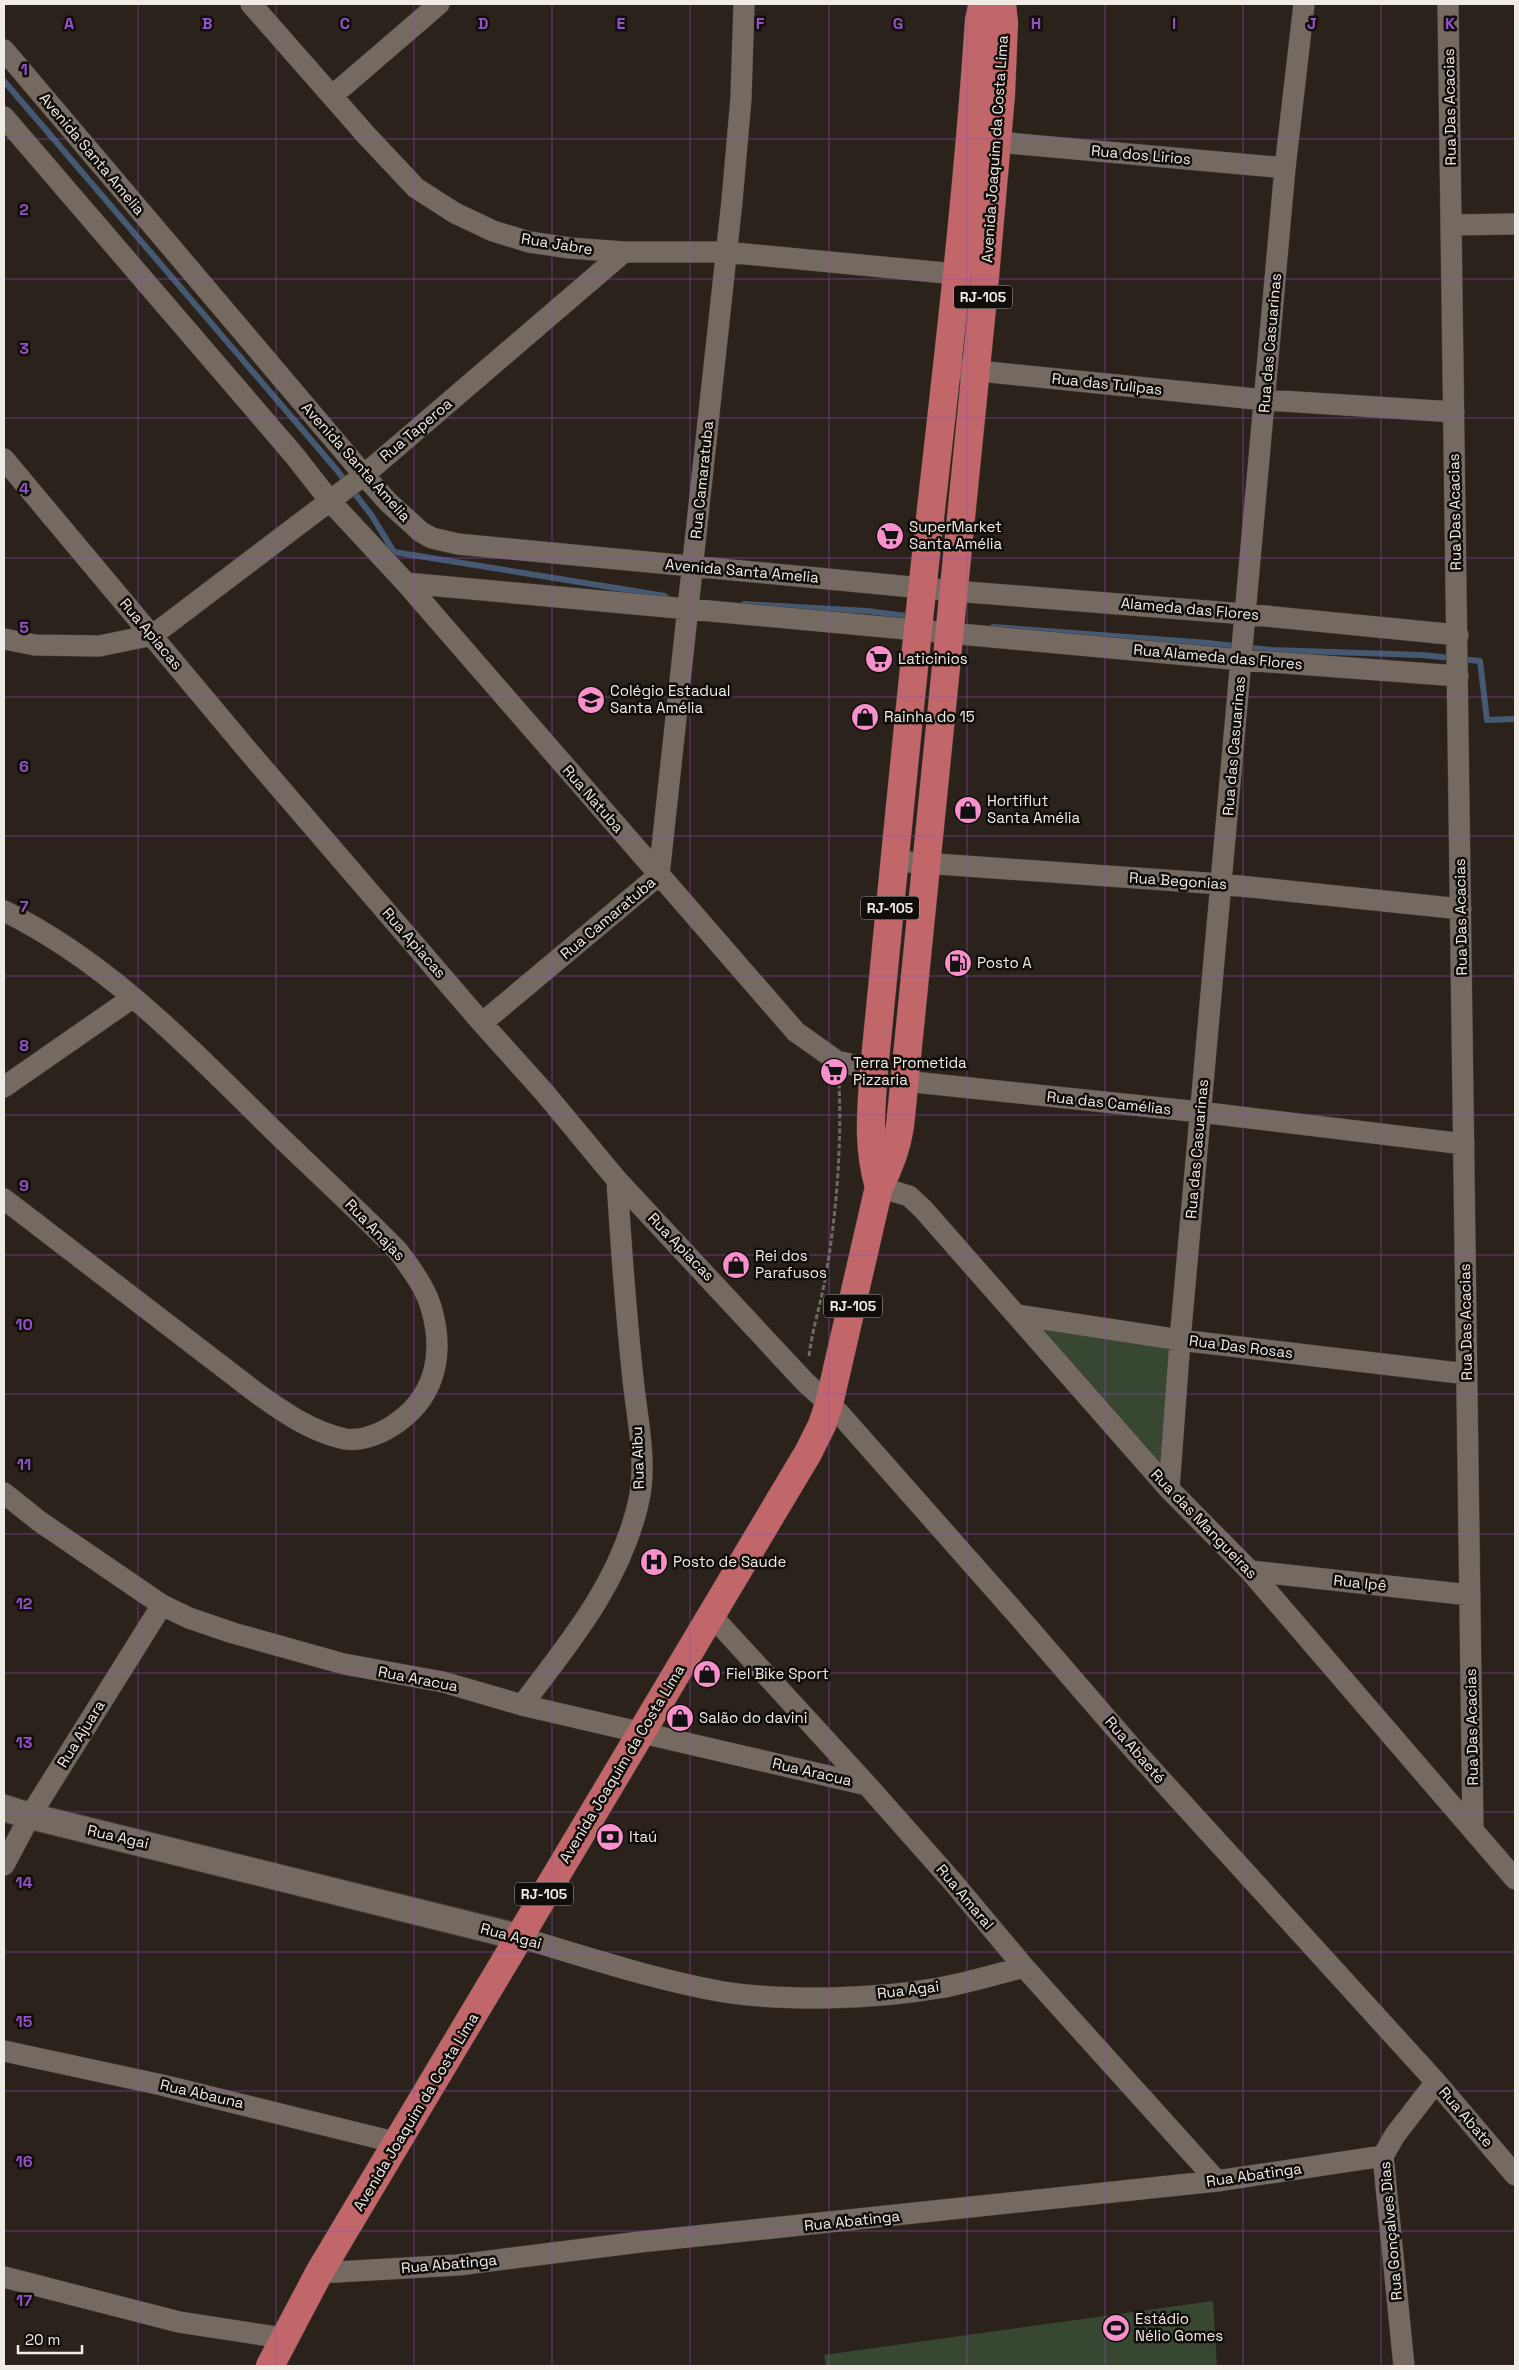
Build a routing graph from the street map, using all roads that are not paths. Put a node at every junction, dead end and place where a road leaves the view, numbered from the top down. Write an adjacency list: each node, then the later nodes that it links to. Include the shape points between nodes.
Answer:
1 (251, 4): 9 (street, Rua Jabre)
2 (439, 4): 9 (street)
3 (744, 4): 16 (street, Rua Camaratuba, via 741,98)
4 (983, 4): 17 (main road, Avenida Joaquim da Costa Lima / RJ-105)
5 (1002, 4): 11 (main road, Avenida Joaquim da Costa Lima / RJ-105, via 1004,23)
6 (1304, 4): 12 (street, Rua das Casuarinas)
7 (1448, 4): 14 (street, Rua Das Acacias)
8 (4, 50): 23 (street, Avenida Santa Amelia)
9 (332, 96): 15 (street, Rua Jabre, via 416,188 455,213 494,231 529,242)
10 (4, 117): 24 (street)
11 (997, 142): 12 (street, Rua dos Lirios); 19 (main road, Avenida Joaquim da Costa Lima / RJ-105)
12 (1285, 168): 20 (street, Rua das Casuarinas)
13 (1515, 224): 14 (street)
14 (1452, 225): 21 (street, Rua Das Acacias)
15 (624, 252): 16 (street, Rua Jabre); 23 (street, Rua Taperoa)
16 (725, 252): 17 (street, Rua Jabre); 25 (street, Rua Camaratuba)
17 (956, 274): 18 (main road, Avenida Joaquim da Costa Lima / RJ-105)
18 (949, 368): 19 (street, Rua das Tulipas); 27 (main road, Avenida Joaquim da Costa Lima / RJ-105)
19 (976, 370): 20 (street, Rua das Tulipas); 28 (main road, Avenida Joaquim da Costa Lima / RJ-105)
20 (1265, 400): 21 (street); 30 (street, Rua das Casuarinas)
21 (1454, 412): 33 (street, Rua Das Acacias)
22 (4, 458): 34 (street, Rua Apiacas)
23 (364, 474): 24 (street, Rua Taperoa); 25 (street, Avenida Santa Amelia, via 414,526 432,538 488,547)
24 (330, 501): 26 (street, Rua Natuba); 34 (street, Rua Taperoa)
25 (693, 566): 27 (street, Avenida Santa Amelia); 29 (street, Rua Camaratuba)
26 (406, 583): 29 (street); 40 (street, Rua Natuba)
27 (923, 588): 28 (street, Alameda das Flores); 31 (main road, Avenida Joaquim da Costa Lima / RJ-105)
28 (954, 591): 30 (street, Alameda das Flores); 32 (main road, Avenida Joaquim da Costa Lima / RJ-105)
29 (689, 608): 31 (street); 40 (street, Rua Camaratuba)
30 (1245, 614): 33 (street, Alameda das Flores); 36 (street, Rua das Casuarinas)
31 (918, 629): 32 (street, Rua Alameda das Flores); 38 (main road, Avenida Joaquim da Costa Lima / RJ-105)
32 (949, 632): 36 (street, Rua Alameda das Flores); 39 (main road, Avenida Joaquim da Costa Lima / RJ-105)
33 (1458, 635): 37 (street, Rua Das Acacias)
34 (153, 636): 35 (street, via 99,646 35,645); 45 (street, Rua Apiacas)
35 (4, 639)
36 (1242, 660): 37 (street, Rua Alameda das Flores); 41 (street, Rua das Casuarinas)
37 (1458, 676): 42 (street, Rua Das Acacias)
38 (895, 861): 39 (street, Rua Begonias); 46 (main road, Avenida Joaquim da Costa Lima / RJ-105)
39 (926, 864): 41 (street, Rua Begonias); 47 (main road, Avenida Joaquim da Costa Lima / RJ-105)
40 (659, 875): 45 (street, Rua Camaratuba); 46 (street, Rua Natuba, via 796,1032 838,1061)
41 (1221, 884): 42 (street, Rua Begonias); 49 (street, Rua das Casuarinas)
42 (1460, 909): 50 (street, Rua Das Acacias)
43 (4, 911): 44 (street, Rua Anajas, via 81,956)
44 (132, 998): 48 (street); 53 (street, Rua Anajas, via 373,1225 411,1268 431,1306 436,1335 436,1368 421,1401 390,1428 366,1437 347,1439 301,1423 258,1394)
45 (482, 1023): 51 (street, Rua Apiacas)
46 (874, 1070): 52 (main road, Avenida Joaquim da Costa Lima / RJ-105, via 870,1128 872,1164)
47 (904, 1081): 49 (street, Rua das Camélias); 52 (main road, Avenida Joaquim da Costa Lima / RJ-105, via 898,1139 888,1171)
48 (4, 1087)
49 (1200, 1112): 50 (street, Rua das Camélias); 55 (street, Rua das Casuarinas)
50 (1464, 1144): 56 (street, Rua Das Acacias)
51 (616, 1180): 57 (street, Rua Apiacas); 64 (street, Rua Aibu, via 642,1468 639,1502 610,1581 581,1628)
52 (879, 1186): 54 (street, Rua das Mangueiras, via 909,1196); 57 (main road, Avenida Joaquim da Costa Lima / RJ-105)
53 (4, 1199)
54 (1017, 1315): 55 (street, Rua Das Rosas); 58 (street, Rua das Mangueiras)
55 (1180, 1340): 56 (street, Rua Das Rosas); 58 (street, Rua das Casuarinas)
56 (1467, 1374): 61 (street, Rua Das Acacias)
57 (834, 1409): 63 (main road, Avenida Joaquim da Costa Lima / RJ-105); 75 (street, Rua Abaeté, via 1134,1750)
58 (1169, 1489): 60 (street, Rua das Mangueiras)
59 (4, 1492): 62 (street, Rua Aracua, via 39,1521)
60 (1250, 1571): 61 (street, Rua Ipê); 69 (street, Rua das Mangueiras)
61 (1470, 1595): 69 (street, Rua Das Acacias)
62 (162, 1604): 64 (street, Rua Aracua, via 189,1618 310,1656 394,1675 443,1682); 68 (street, Rua Ajuara)
63 (712, 1615): 65 (main road, Avenida Joaquim da Costa Lima / RJ-105); 66 (street, Rua Amaral)
64 (522, 1704): 65 (street, Rua Aracua)
65 (642, 1732): 66 (street, Rua Aracua); 72 (main road, Avenida Joaquim da Costa Lima / RJ-105)
66 (867, 1785): 73 (street, Rua Amaral)
67 (4, 1808): 68 (street, Rua Agai)
68 (30, 1816): 70 (street, Rua Ajuara); 72 (street, Rua Agai)
69 (1473, 1830): 71 (street, Rua das Mangueiras)
70 (4, 1865)
71 (1515, 1878)
72 (519, 1938): 73 (street, Rua Agai, via 724,1992 807,1998 939,1988); 76 (main road, Avenida Joaquim da Costa Lima / RJ-105)
73 (1024, 1967): 79 (street, Rua Amaral)
74 (4, 2051): 76 (street, Rua Abauna, via 171,2087)
75 (1436, 2082): 77 (street, Rua Gonçalves Dias); 78 (street, Rua Abate)
76 (398, 2143): 80 (main road, Avenida Joaquim da Costa Lima / RJ-105)
77 (1383, 2156): 79 (street, Rua Abatinga); 84 (street, Rua Gonçalves Dias)
78 (1515, 2175)
79 (1218, 2181): 80 (street, Rua Abatinga, via 640,2242 458,2265)
80 (319, 2273): 82 (main road, Avenida Joaquim da Costa Lima / RJ-105)
81 (4, 2278): 82 (street, via 179,2322)
82 (283, 2338): 83 (main road, Avenida Joaquim da Costa Lima / RJ-105)
83 (270, 2366)
84 (1404, 2366)

